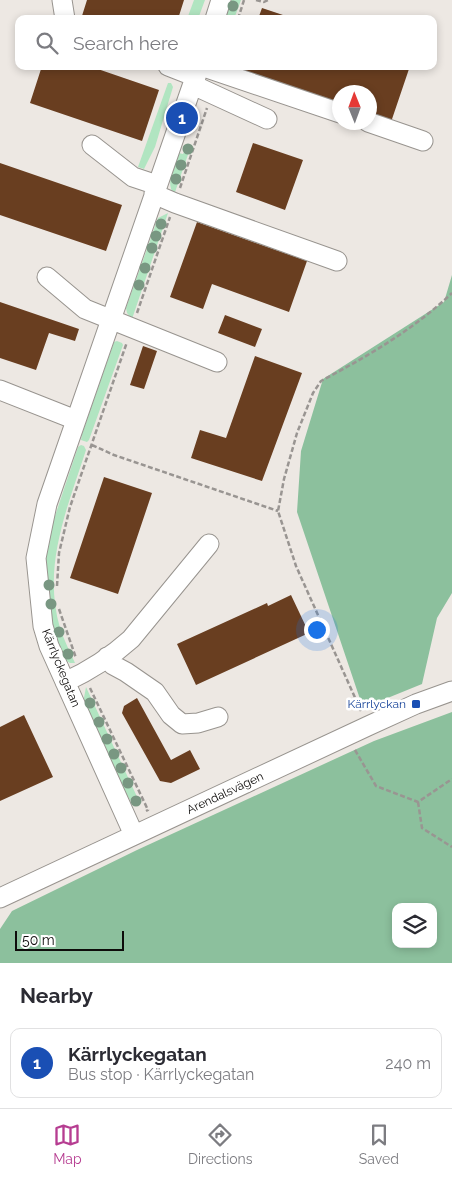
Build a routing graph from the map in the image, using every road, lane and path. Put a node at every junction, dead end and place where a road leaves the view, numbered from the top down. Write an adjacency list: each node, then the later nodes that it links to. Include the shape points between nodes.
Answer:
1 (62, 0): 6 (street)
2 (221, 0): 7 (street)
3 (244, 0): 8 (path)
4 (256, 0): 5 (path)
5 (268, 0)
6 (64, 15)
7 (216, 15)
8 (239, 15)
9 (182, 70): 10 (street)
10 (197, 74): 11 (street); 12 (street); 17 (street, Kärrlyckegatan)
11 (212, 92): 13 (street); 18 (path)
12 (332, 111)
13 (267, 118)
14 (377, 125): 15 (street)
15 (422, 141)
16 (92, 145): 17 (street, via 133,178)
17 (156, 190): 18 (street); 22 (street, Kärrlyckegatan)
18 (175, 203): 19 (street); 23 (path)
19 (337, 261)
20 (47, 277): 22 (street, via 85,309)
21 (452, 293): 28 (path, via 394,340 321,382 313,393 297,433)
22 (112, 320): 23 (street); 26 (street, Kärrlyckegatan)
23 (132, 328): 24 (street); 27 (path)
24 (217, 362)
25 (0, 390): 26 (street)
26 (76, 420): 34 (street, Kärrlyckegatan, via 47,504 36,558 43,626)
27 (92, 445): 28 (path); 30 (path, via 64,531)
28 (278, 511): 37 (path, via 296,566)
29 (209, 544): 32 (street, via 131,639)
30 (57, 588)
31 (58, 601): 33 (path)
32 (107, 658): 33 (street); 36 (street, via 155,692 171,715 182,724)
33 (83, 673): 34 (street); 41 (path, via 148,810)
34 (65, 682): 41 (street, Kärrlyckegatan)
35 (452, 691): 37 (street, Arendalsvägen)
36 (218, 717)
37 (368, 726): 38 (street, Arendalsvägen)
38 (346, 736): 40 (path, via 376,786); 41 (street, Arendalsvägen)
39 (452, 778): 40 (path)
40 (418, 802): 42 (path, via 422,828)
41 (130, 827): 43 (street, Arendalsvägen)
42 (452, 846)
43 (0, 898)

